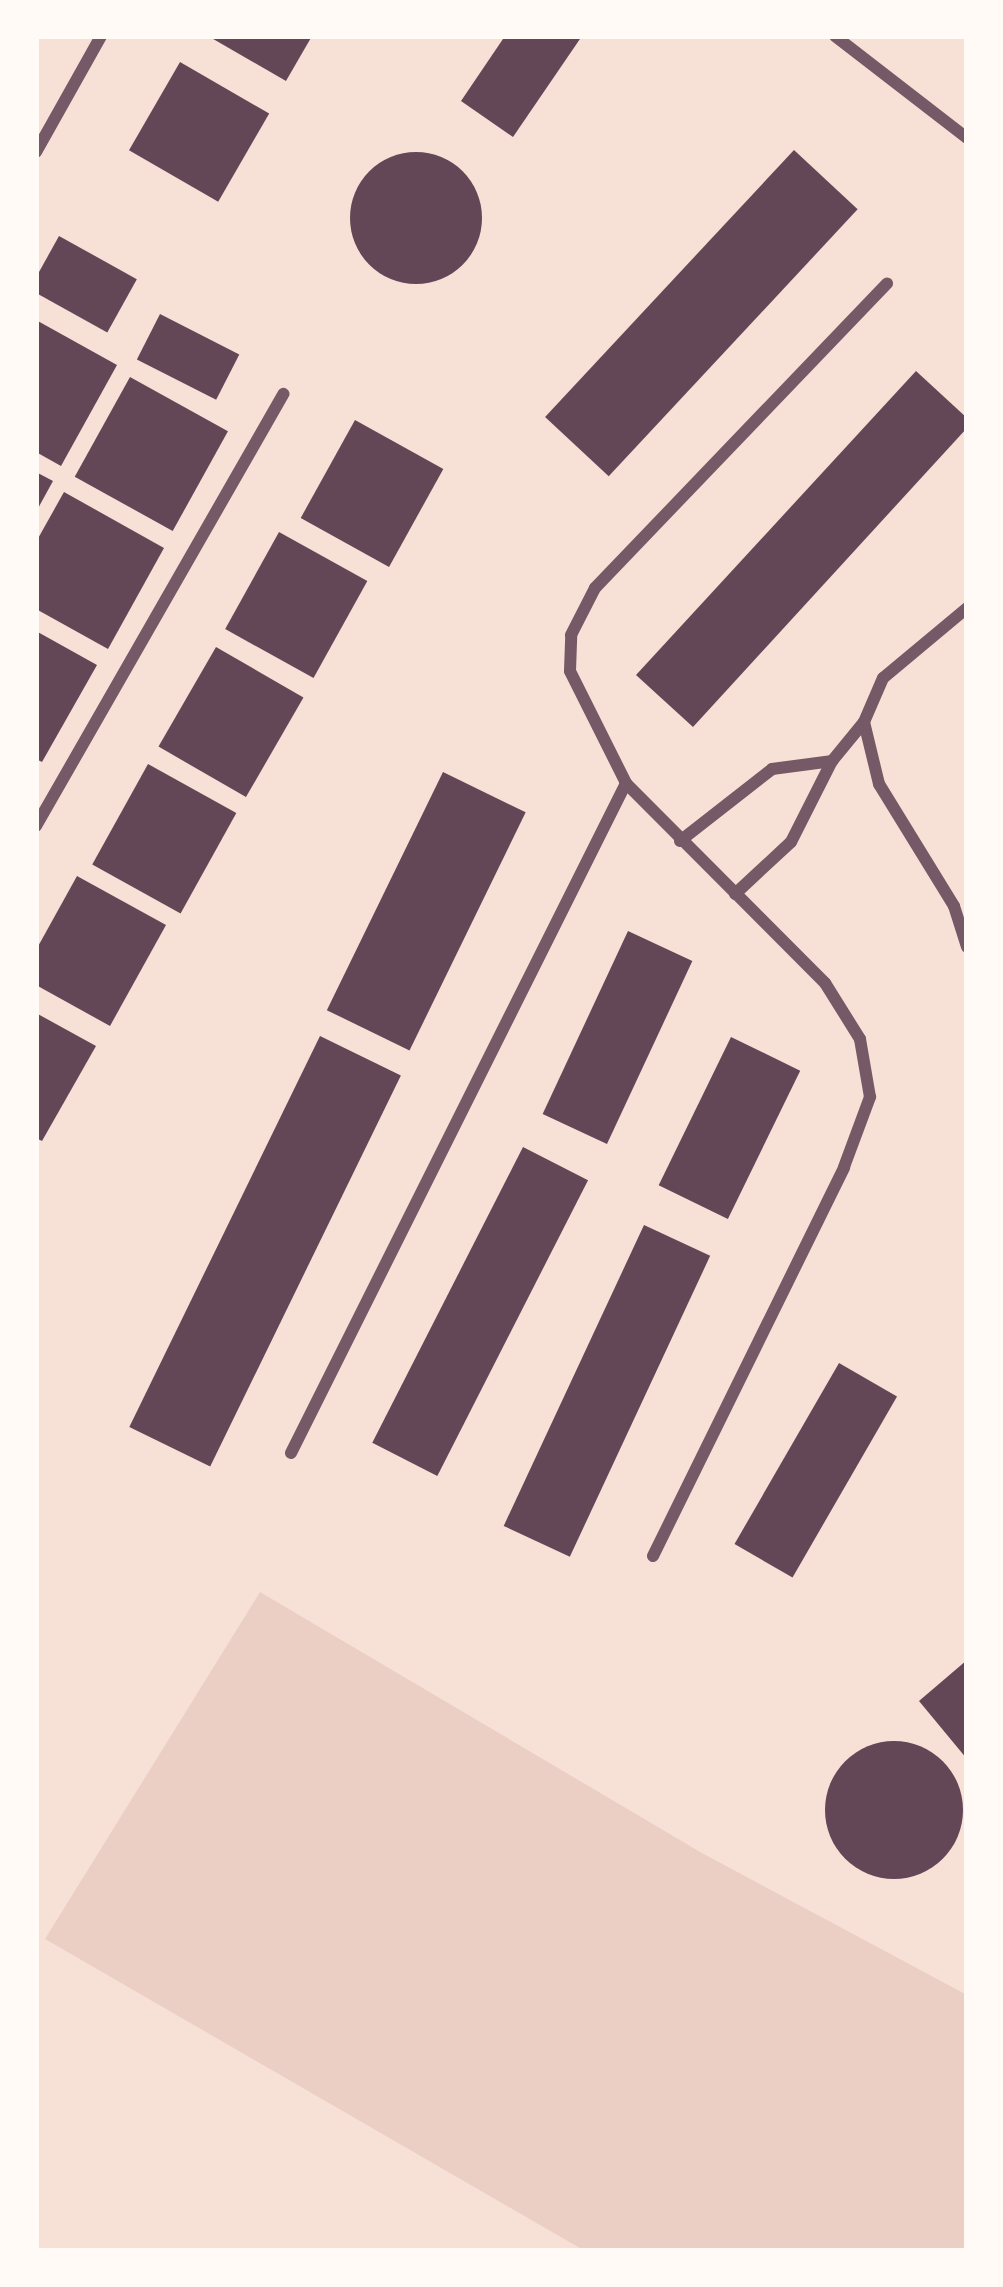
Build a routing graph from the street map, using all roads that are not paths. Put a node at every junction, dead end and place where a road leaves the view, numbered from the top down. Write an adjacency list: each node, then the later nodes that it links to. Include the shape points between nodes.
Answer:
1 (101, 36): 4 (street)
2 (835, 36): 3 (street)
3 (967, 138)
4 (36, 152)
5 (887, 283): 10 (street, via 586,604 571,635 570,671)
6 (283, 394): 11 (street)
7 (967, 608): 8 (street, via 883,678)
8 (864, 722): 9 (street); 14 (street, via 879,784 954,906)
9 (832, 761): 12 (street, via 772,769); 13 (street, via 791,842)
10 (626, 783): 12 (street); 15 (street)
11 (36, 826)
12 (680, 841): 13 (street)
13 (735, 894): 16 (street, via 825,983 860,1039 870,1097 844,1167)
14 (967, 947)
15 (291, 1453)
16 (652, 1556)

